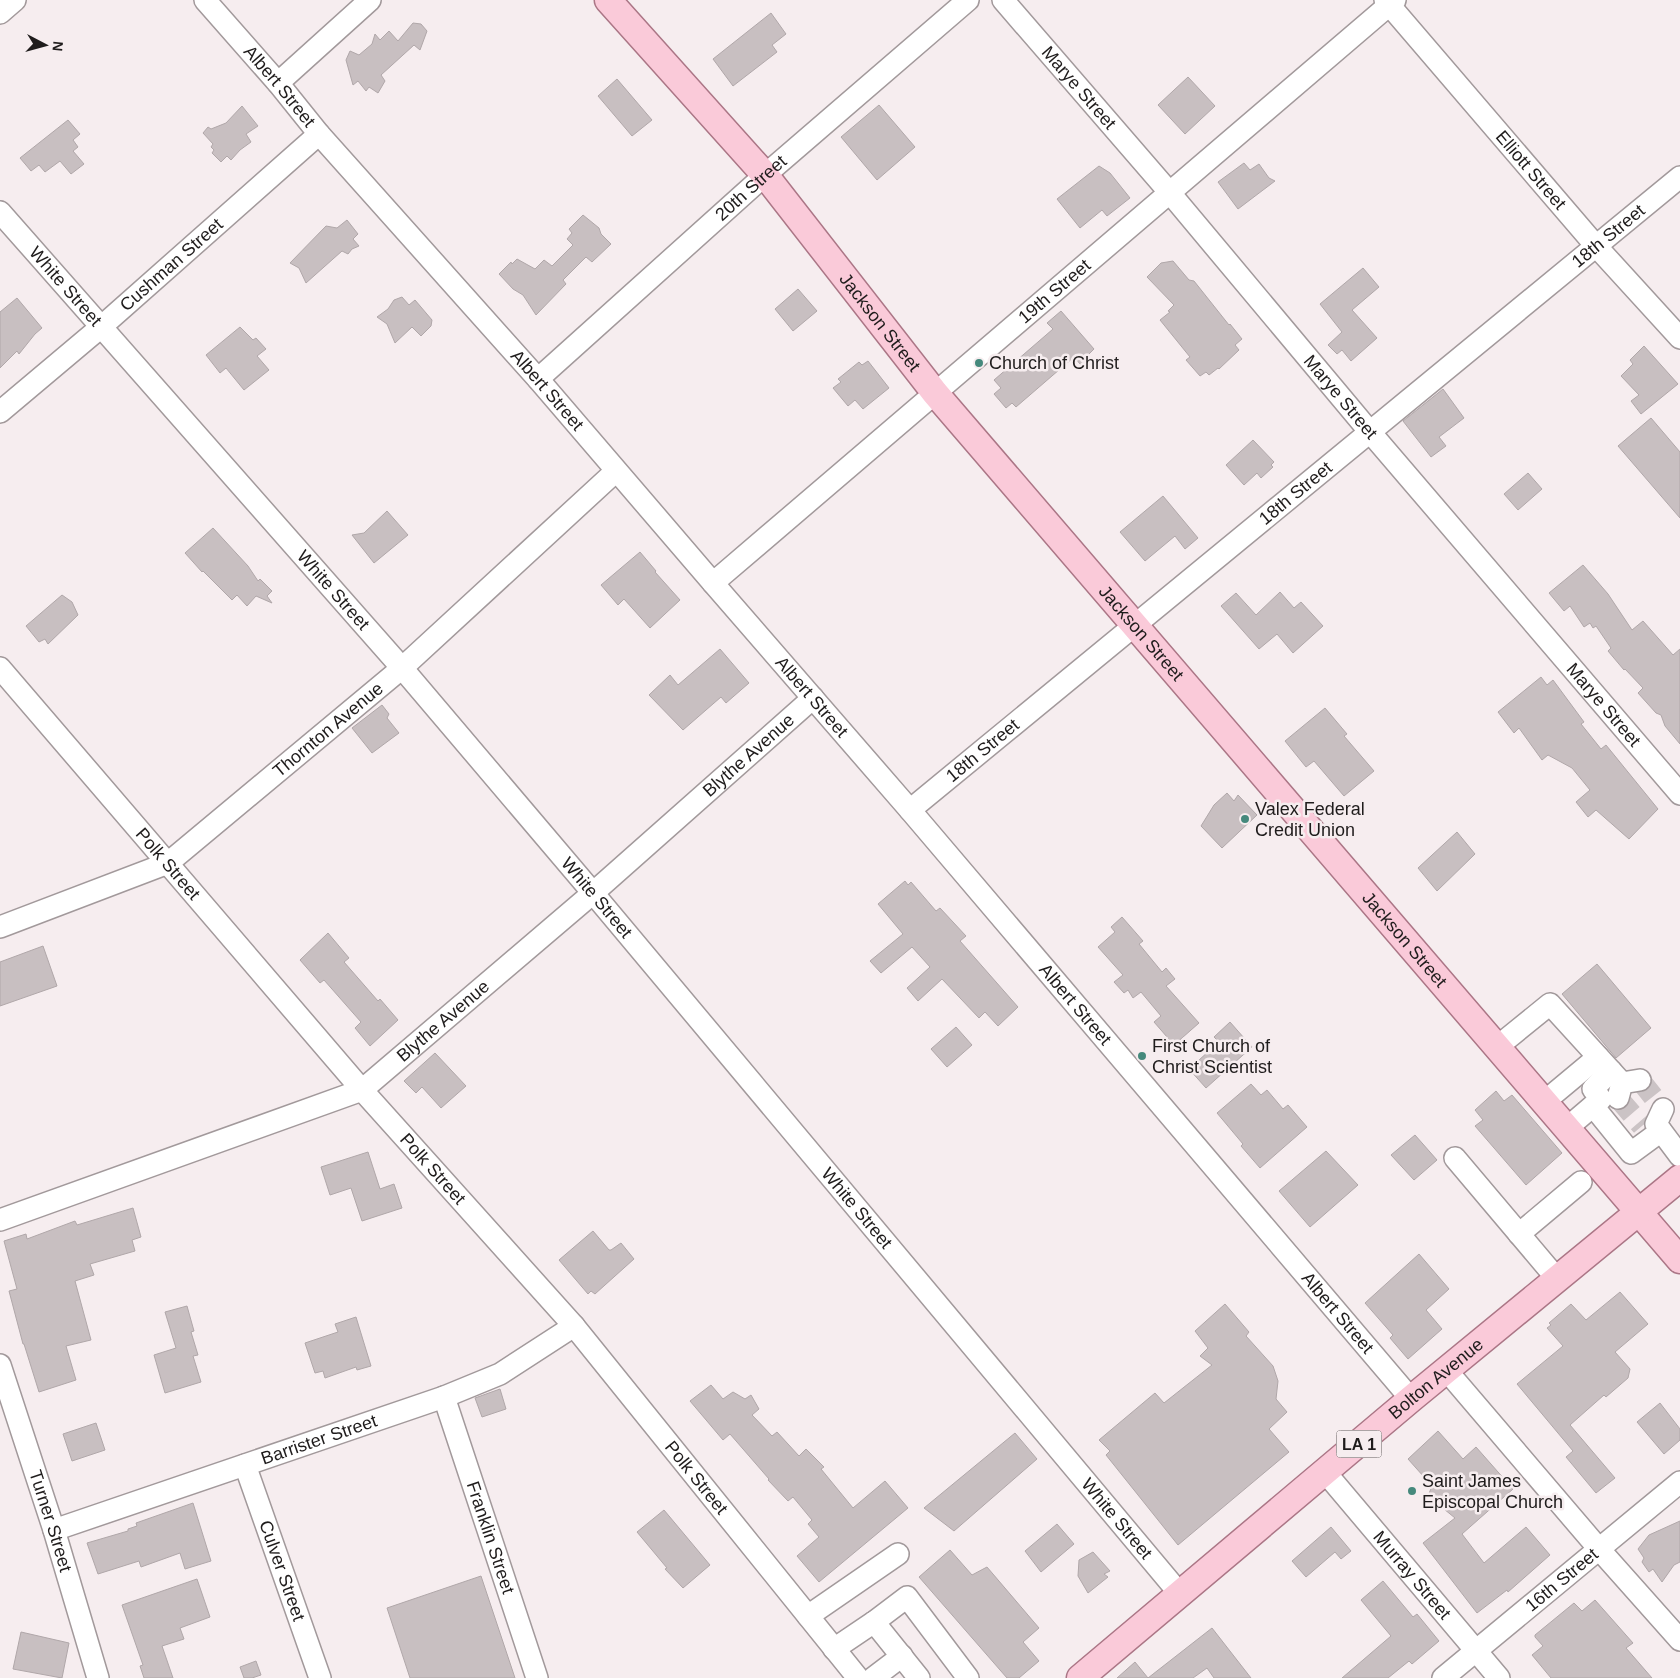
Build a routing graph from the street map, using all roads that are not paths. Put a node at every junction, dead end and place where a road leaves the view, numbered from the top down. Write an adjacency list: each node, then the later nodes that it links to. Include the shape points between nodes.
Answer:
1 (16, 0): 8 (street)
2 (205, 0): 9 (street, Albert Street)
3 (370, 0): 9 (street)
4 (608, 0): 11 (main road, Jackson Street)
5 (968, 0): 11 (street, 20th Street)
6 (1002, 0): 13 (street, Marye Street)
7 (1389, 2): 13 (street, 19th Street); 15 (street, Elliott Street)
8 (0, 13)
9 (278, 83): 10 (street, Albert Street)
10 (319, 134): 16 (street, Cushman Street); 18 (street, Albert Street)
11 (764, 175): 18 (street, 20th Street); 19 (main road, Jackson Street)
12 (1680, 177): 15 (street, 18th Street)
13 (1170, 193): 19 (street, 19th Street); 21 (street, Marye Street)
14 (0, 212): 16 (street, White Street)
15 (1596, 246): 17 (street, Elliott Street); 21 (street, 18th Street)
16 (101, 327): 20 (street, Cushman Street); 26 (street, White Street)
17 (1680, 338)
18 (538, 379): 22 (street, Albert Street)
19 (935, 393): 23 (street, 19th Street); 24 (main road, Jackson Street)
20 (0, 412)
21 (1370, 432): 24 (street, 18th Street); 28 (street, Marye Street)
22 (616, 471): 23 (street, Albert Street); 26 (street, Thornton Avenue)
23 (712, 583): 27 (street, Albert Street)
24 (1134, 625): 29 (street, 18th Street); 33 (main road, Jackson Street)
25 (0, 668): 30 (street, Polk Street)
26 (402, 668): 30 (street, Thornton Avenue); 31 (street, White Street)
27 (813, 698): 29 (street, Albert Street); 31 (street, Blythe Avenue)
28 (1680, 794)
29 (910, 810): 52 (street, Albert Street)
30 (168, 863): 32 (street, Thornton Avenue); 35 (street, Polk Street)
31 (593, 892): 35 (street, Blythe Avenue); 59 (street, White Street)
32 (0, 926)
33 (1497, 1047): 34 (street, via 1550,1004); 36 (main road, Jackson Street)
34 (1618, 1078): 36 (street); 37 (street, via 1593,1089 1601,1099)
35 (362, 1090): 44 (street, Blythe Avenue); 48 (street, Polk Street)
36 (1544, 1102): 38 (main road, Jackson Street)
37 (1593, 1106): 38 (street); 39 (street, via 1631,1153 1656,1123)
38 (1567, 1128): 43 (main road, Jackson Street)
39 (1680, 1156)
40 (1455, 1158): 45 (street)
41 (1680, 1178): 43 (main road, Bolton Avenue)
42 (1582, 1182): 45 (street)
43 (1639, 1212): 46 (main road, Jackson Street); 47 (main road, Bolton Avenue / LA 1)
44 (0, 1220)
45 (1519, 1234): 47 (street)
46 (1680, 1260)
47 (1558, 1280): 50 (main road, Bolton Avenue / LA 1)
48 (574, 1326): 51 (street, Barrister Street, via 500,1374); 60 (street, Polk Street)
49 (0, 1365): 56 (street, Turner Street)
50 (1447, 1371): 52 (main road, Bolton Avenue / LA 1); 57 (street)
51 (444, 1397): 53 (street, Barrister Street); 68 (street, Franklin Street)
52 (1412, 1399): 54 (main road, Bolton Avenue / LA 1)
53 (245, 1464): 56 (street, Barrister Street); 67 (street, Culver Street)
54 (1325, 1472): 59 (main road, Bolton Avenue / LA 1); 64 (street, Murray Street)
55 (1680, 1482): 57 (street, 16th Street)
56 (54, 1530): 66 (street, Turner Street)
57 (1599, 1549): 62 (street); 64 (street, 16th Street)
58 (898, 1554): 60 (street)
59 (1180, 1594): 73 (main road, Bolton Avenue / LA 1)
60 (808, 1616): 63 (street, Polk Street)
61 (874, 1622): 63 (street); 65 (street); 72 (street, via 906,1597)
62 (1680, 1640)
63 (834, 1649): 69 (street, Polk Street)
64 (1476, 1651): 74 (street, 16th Street); 75 (street, Murray Street)
65 (902, 1656): 70 (street); 71 (street)
66 (98, 1678)
67 (320, 1678)
68 (537, 1678)
69 (858, 1678)
70 (872, 1678)
71 (919, 1678)
72 (968, 1678)
73 (1080, 1678)
74 (1443, 1678)
75 (1499, 1678)

